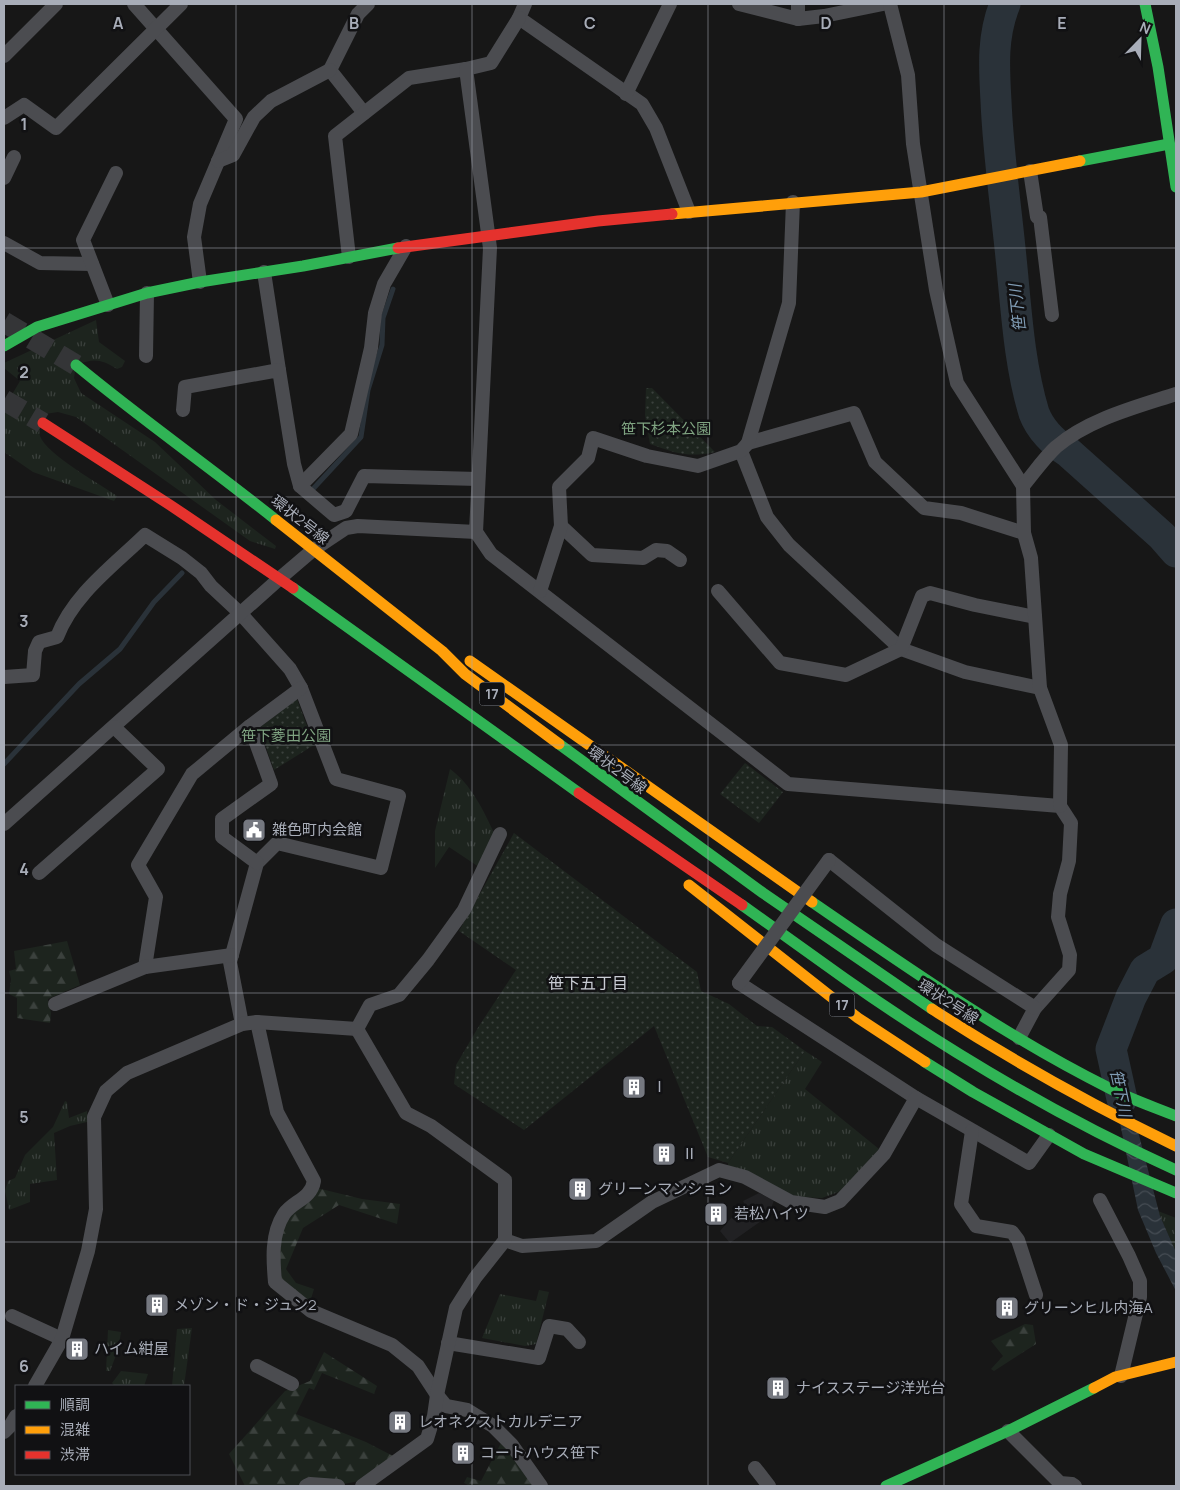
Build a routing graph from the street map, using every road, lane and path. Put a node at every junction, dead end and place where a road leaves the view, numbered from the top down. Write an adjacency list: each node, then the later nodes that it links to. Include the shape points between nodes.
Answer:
1 (56, 4): 15 (street)
2 (134, 4): 14 (street)
3 (182, 4): 14 (street)
4 (368, 4): 17 (street, via 358,14)
5 (525, 4): 12 (street)
6 (670, 4): 18 (street)
7 (740, 4): 13 (street)
8 (798, 4): 13 (street)
9 (883, 4): 13 (street)
10 (890, 4): 28 (street, via 908,75 913,144)
11 (1145, 4): 21 (main road)
12 (519, 18): 16 (street, via 491,63); 18 (street)
13 (798, 19)
14 (156, 29): 20 (street, via 56,128 24,105); 23 (street, via 236,119)
15 (4, 56)
16 (466, 69): 19 (street, via 409,78); 31 (street)
17 (330, 70): 19 (street); 23 (street, via 271,101 254,117 233,155)
18 (626, 94): 30 (street, via 642,104 656,128)
19 (364, 113): 34 (street, via 335,136)
20 (4, 118)
21 (1169, 144): 24 (main road); 27 (main road)
22 (14, 157): 26 (street)
23 (218, 161): 37 (street, via 200,204 194,237)
24 (1025, 172): 28 (main road); 40 (street, via 1037,217 1040,217)
25 (116, 173): 35 (street, via 84,240)
26 (4, 178)
27 (1176, 187)
28 (921, 192): 29 (main road); 51 (street, via 936,290 957,383)
29 (793, 202): 30 (main road); 48 (street, via 789,303)
30 (689, 212): 31 (main road)
31 (489, 235): 33 (main road); 49 (street)
32 (4, 243): 35 (street, via 40,263)
33 (406, 246): 34 (main road); 50 (street, via 384,284 374,313 371,348 351,434)
34 (349, 257): 36 (main road)
35 (92, 264): 39 (street)
36 (264, 272): 37 (main road); 44 (street)
37 (200, 282): 38 (main road)
38 (147, 293): 39 (main road); 42 (street)
39 (108, 305): 41 (main road, via 37,327)
40 (1052, 316)
41 (4, 346)
42 (146, 356)
43 (76, 366): 55 (main road, 環状2号線 / 17)
44 (279, 370): 46 (street, via 185,387); 50 (street)
45 (1176, 394): 51 (street, via 1117,414 1079,432 1056,448)
46 (183, 410)
47 (43, 422): 57 (main road, 17)
48 (744, 447): 52 (street, via 698,466 647,456 593,438 588,458 559,486); 54 (street, via 854,413 875,462 924,508 961,513); 62 (street, via 767,517 790,545)
49 (478, 479): 50 (street, via 364,476 346,511 334,515); 53 (street)
50 (300, 486)
51 (1023, 486): 54 (street)
52 (561, 526): 56 (street, via 592,555 643,558 656,550 667,551); 58 (street)
53 (476, 532): 55 (street, via 358,526 346,528); 58 (street, via 491,554)
54 (1024, 533): 61 (street, via 1031,558)
55 (313, 550): 57 (street); 63 (main road, 環状2号線 / 17)
56 (680, 560)
57 (279, 579): 60 (street); 71 (main road, 17)
58 (540, 591): 69 (street, via 788,784)
59 (718, 591): 62 (street, via 780,663 846,675)
60 (241, 614): 64 (street, via 182,558 145,535 87,590 63,622 57,638 39,642 33,675); 65 (street, via 290,669); 68 (street)
61 (1035, 617): 62 (street, via 930,593 922,596); 66 (street)
62 (901, 649): 66 (street, via 965,672)
63 (442, 651): 83 (main road, 17, via 474,662 879,948); 88 (main road, 環状2号線 / 17, via 465,674 627,796 849,955 1012,1060 1112,1116)
64 (4, 676)
65 (301, 688): 67 (street); 73 (street, via 336,779 400,796 382,868 277,843)
66 (1040, 688): 69 (street, via 1061,745)
67 (250, 726): 73 (street, via 271,784 222,819 222,837); 78 (street, via 192,774 138,865 156,897)
68 (114, 727): 70 (street); 75 (street, via 158,769)
69 (1060, 806): 80 (street, via 1071,823 1069,861 1058,917 1070,955 1069,970)
70 (4, 824)
71 (622, 824): 74 (main road, 17); 89 (main road, 17, via 690,868 911,1024 983,1069)
72 (500, 834): 82 (street, via 464,910 428,960 399,994 370,1005)
73 (257, 864): 77 (street)
74 (670, 869)
75 (39, 873)
76 (683, 880): 87 (main road, 17, via 889,1040)
77 (232, 955): 78 (street); 81 (street, via 230,962)
78 (145, 968): 79 (street)
79 (55, 1004)
80 (1035, 1008): 83 (street); 84 (street, bridge, via 936,945 829,860 739,983)
81 (250, 1023): 82 (street); 95 (street, via 127,1073 106,1091 94,1117 96,1209 88,1251); 103 (street, via 277,1112 314,1181 312,1190 284,1214 276,1233 275,1282 311,1312 392,1345 418,1366)
82 (358, 1029): 92 (street, via 406,1113 431,1126 505,1180)
83 (1019, 1038): 85 (main road, 17, via 1110,1089)
84 (916, 1098): 86 (street); 92 (street, via 884,1154 840,1201 825,1207 790,1202 745,1177 719,1170 652,1202 596,1241 522,1246)
85 (1176, 1116)
86 (972, 1130): 87 (street, via 1029,1163); 93 (street, via 961,1204 976,1226 1012,1232 1018,1240)
87 (1049, 1135): 90 (main road, 17, via 1084,1154)
88 (1176, 1146)
89 (1176, 1170)
90 (1176, 1193)
91 (1100, 1200): 100 (street, via 1140,1280 1140,1297)
92 (505, 1240): 97 (street, via 474,1278 456,1308)
93 (1036, 1295)
94 (12, 1316): 95 (street)
95 (62, 1339): 102 (street)
96 (579, 1342): 97 (street, via 567,1329 549,1326 539,1358)
97 (448, 1343): 103 (street)
98 (1176, 1362): 100 (main road)
99 (257, 1366): 101 (street)
100 (1121, 1376): 105 (main road)
101 (292, 1384)
102 (36, 1385)
103 (437, 1395): 110 (street, via 427,1439); 111 (street, via 446,1406 467,1410 493,1426)
104 (15, 1418): 106 (street)
105 (1008, 1431): 113 (main road); 114 (street, via 1060,1483)
106 (4, 1432)
107 (755, 1468): 112 (street)
108 (306, 1486): 109 (street)
109 (338, 1486)
110 (362, 1486)
111 (541, 1486)
112 (769, 1486)
113 (886, 1486)
114 (1075, 1486)

